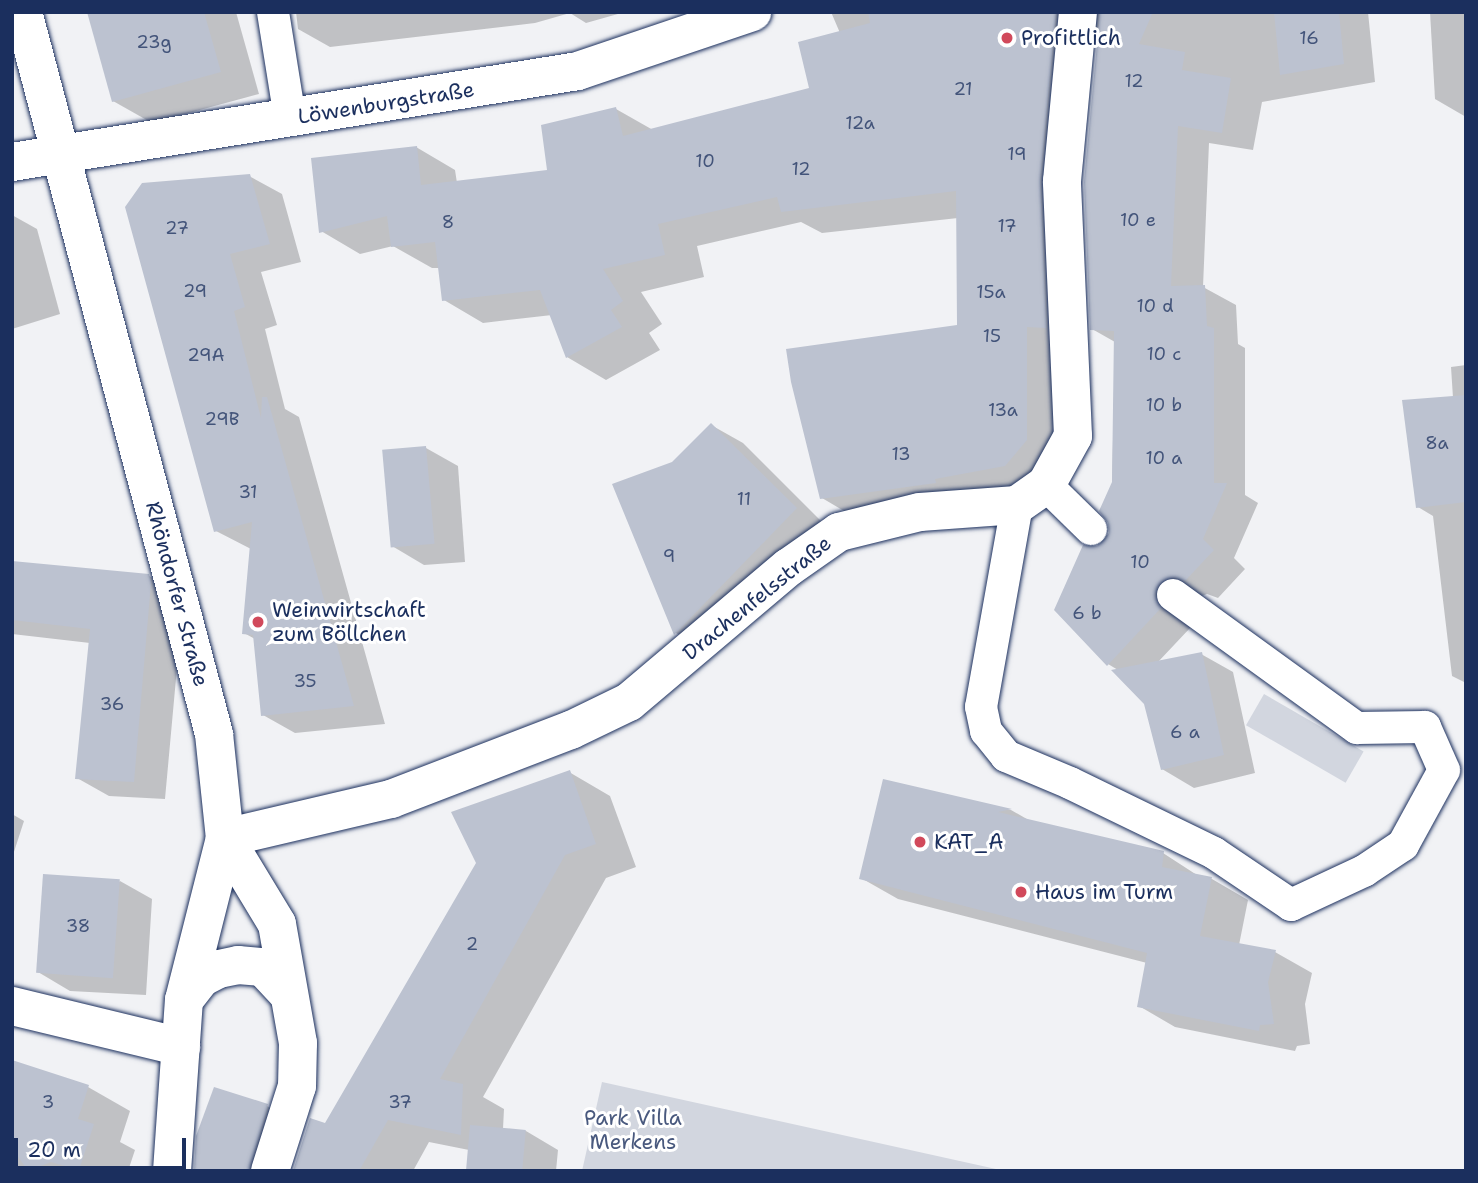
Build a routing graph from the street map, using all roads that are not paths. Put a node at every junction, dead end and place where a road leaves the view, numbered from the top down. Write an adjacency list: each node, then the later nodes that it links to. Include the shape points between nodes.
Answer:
1 (23, 12): 6 (street, Rhöndorfer Straße)
2 (274, 12): 5 (lane)
3 (752, 12): 5 (street, Löwenburgstraße, via 578,71)
4 (1078, 12): 8 (street, via 1062,181 1073,436)
5 (290, 118): 6 (street, Löwenburgstraße)
6 (61, 155): 7 (street, Löwenburgstraße); 12 (street, Rhöndorfer Straße, via 214,734)
7 (12, 162)
8 (1031, 495): 9 (lane); 11 (lane, via 981,706 986,731 1006,756 1213,853 1291,905 1364,871 1403,845); 12 (street, Drachenfelsstraße, via 919,512 839,533 789,567 629,702 571,730 391,799)
9 (1091, 529)
10 (1173, 594): 11 (lane, via 1357,728 1425,727)
11 (1455, 768)
12 (225, 838): 13 (street, Rhöndorfer Straße, via 277,924); 14 (street)
13 (288, 994): 14 (street, via 263,967 238,965 201,978); 18 (street, Rhöndorfer Straße, via 298,1043 297,1086)
14 (184, 1000): 16 (street)
15 (12, 1006): 16 (street)
16 (181, 1047): 17 (street)
17 (172, 1171)
18 (270, 1171)

